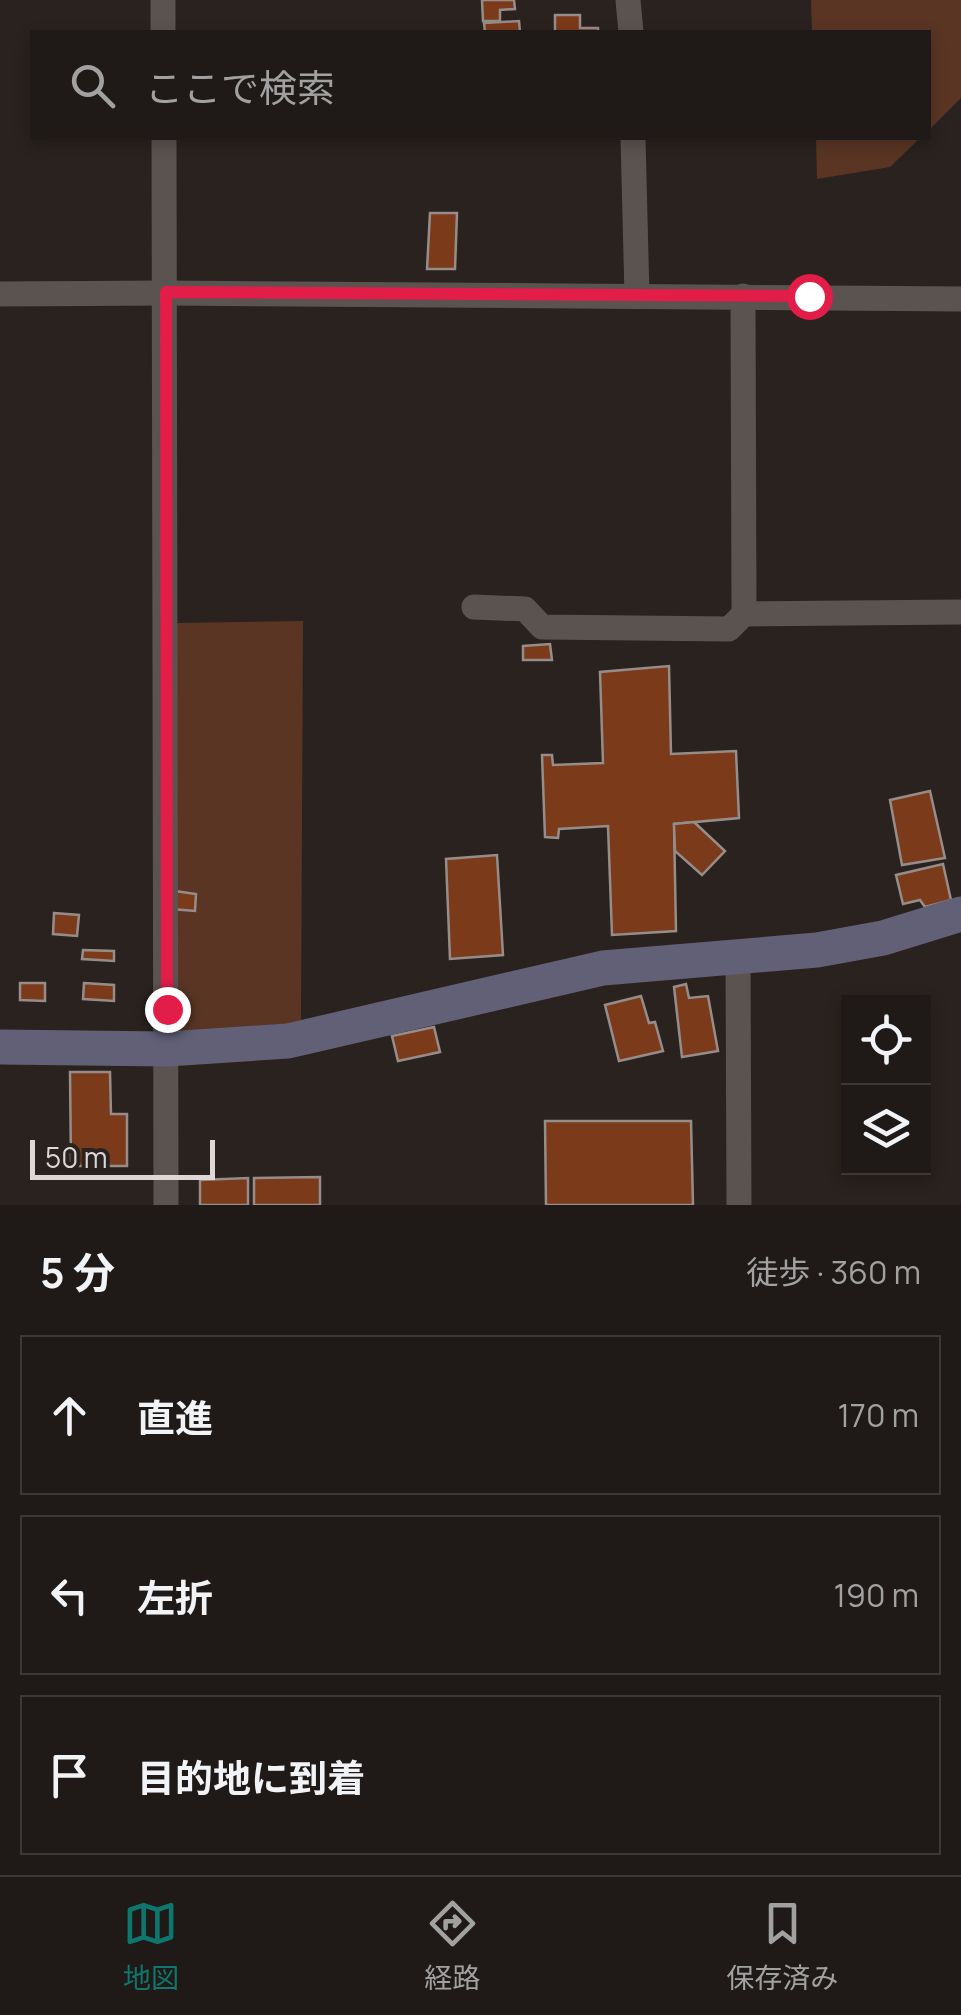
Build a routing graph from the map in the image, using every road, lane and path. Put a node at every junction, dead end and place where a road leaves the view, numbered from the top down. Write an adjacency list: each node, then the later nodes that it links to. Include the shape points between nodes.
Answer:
1 (162, 0): 3 (street)
2 (628, 0): 4 (street)
3 (163, 30)
4 (631, 30)
5 (164, 140): 7 (street)
6 (633, 140): 9 (street)
7 (166, 292): 8 (street); 9 (street); 18 (street)
8 (0, 294)
9 (637, 296): 10 (street)
10 (743, 296): 11 (street); 14 (street)
11 (961, 299)
12 (474, 607): 14 (street, via 525,609 542,626 729,629)
13 (961, 612): 14 (street)
14 (744, 614)
15 (961, 914): 16 (street, via 884,938)
16 (738, 957): 18 (street, via 604,968 288,1041); 20 (street)
17 (0, 1048): 18 (street)
18 (167, 1049): 19 (street)
19 (166, 1205)
20 (740, 1205)

